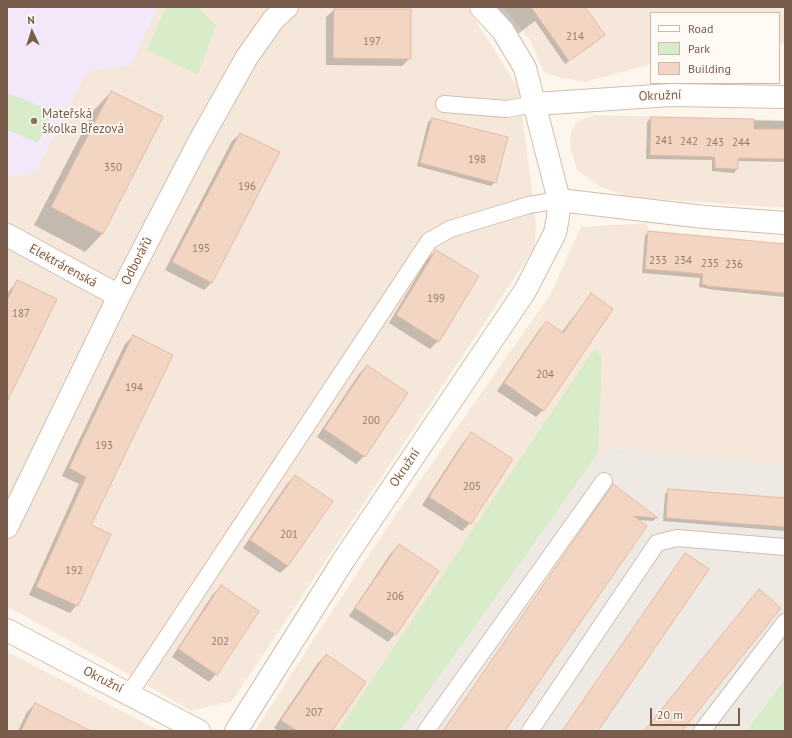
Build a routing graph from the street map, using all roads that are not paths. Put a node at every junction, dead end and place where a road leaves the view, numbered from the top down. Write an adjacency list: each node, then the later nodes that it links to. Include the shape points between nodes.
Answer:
1 (287, 7): 9 (street, Odborářů, via 273,20 247,57 198,144)
2 (481, 7): 5 (street, Okružní, via 503,31 525,68)
3 (785, 98): 5 (street, Okružní, via 672,95)
4 (444, 104): 5 (lane, via 507,109)
5 (535, 104): 6 (street, Okružní)
6 (559, 200): 7 (street, via 704,217); 15 (lane, via 529,205 450,229 429,241); 17 (street, Okružní, via 555,233 525,291 343,561)
7 (785, 222)
8 (8, 240): 9 (street, Elektrárenská)
9 (119, 296): 11 (street, Odborářů)
10 (604, 481): 18 (lane)
11 (7, 527)
12 (785, 547): 19 (lane, via 677,538 657,543)
13 (785, 622): 20 (lane)
14 (7, 630): 15 (street, Okružní)
15 (130, 694): 16 (street, Okružní)
16 (199, 731)
17 (236, 731)
18 (426, 731)
19 (530, 731)
20 (702, 731)

